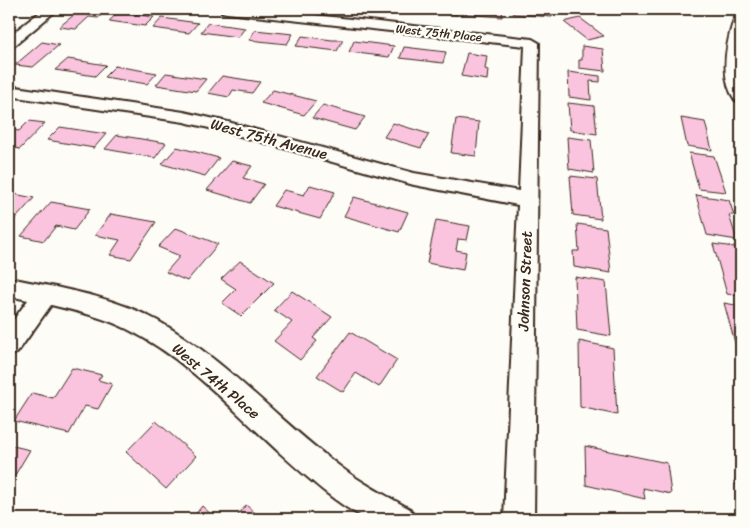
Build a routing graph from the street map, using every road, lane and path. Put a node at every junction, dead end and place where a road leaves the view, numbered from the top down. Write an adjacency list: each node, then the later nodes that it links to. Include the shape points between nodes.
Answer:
1 (52, 9): 6 (street)
2 (227, 9): 5 (street, West 75th Place)
3 (354, 9): 5 (street)
4 (741, 19): 9 (street, via 732,54)
5 (347, 22): 7 (street, West 75th Place)
6 (9, 43)
7 (532, 43): 10 (street, Johnson Street)
8 (9, 91): 10 (street, West 75th Avenue, via 228,127 414,179)
9 (741, 97)
10 (527, 200): 15 (street, Johnson Street)
11 (9, 287): 12 (street, West 74th Place)
12 (45, 295): 13 (street); 14 (street, West 74th Place, via 94,307 152,330 209,372 331,478 364,501)
13 (9, 345)
14 (400, 519)
15 (519, 519)

